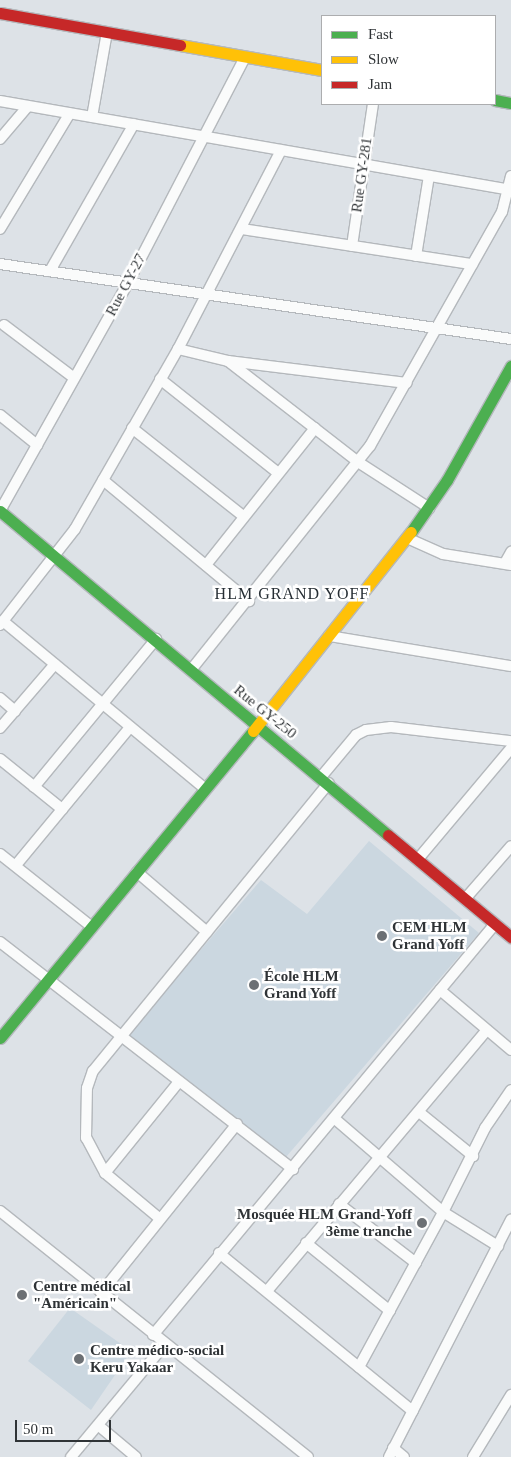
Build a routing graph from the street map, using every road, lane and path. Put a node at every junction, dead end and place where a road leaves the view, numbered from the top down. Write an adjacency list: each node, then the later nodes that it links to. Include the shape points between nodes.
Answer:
1 (0, 13): 2 (street)
2 (107, 32): 3 (street); 11 (street)
3 (245, 57): 4 (street); 13 (street, Rue GY-27)
4 (321, 70)
5 (496, 100): 7 (street)
6 (0, 101): 9 (street)
7 (511, 103)
8 (373, 105): 16 (street, Rue GY-281)
9 (28, 106): 10 (street); 14 (street)
10 (70, 114): 11 (street); 20 (street)
11 (92, 117): 12 (street)
12 (134, 124): 13 (street); 26 (street)
13 (202, 136): 15 (street); 27 (street, Rue GY-27)
14 (0, 140)
15 (281, 150): 16 (street); 21 (street)
16 (364, 165): 17 (street); 22 (street, Rue GY-281)
17 (429, 176): 19 (street); 23 (street)
18 (511, 176): 19 (street)
19 (510, 190): 25 (street, via 502,212)
20 (0, 229)
21 (242, 229): 22 (street); 28 (street)
22 (352, 246): 23 (street)
23 (416, 256): 25 (street)
24 (0, 264): 26 (street)
25 (472, 264): 30 (street)
26 (50, 271): 27 (street)
27 (129, 281): 28 (street); 35 (street, Rue GY-27)
28 (208, 294): 30 (street); 32 (street)
29 (4, 324): 35 (street)
30 (436, 329): 31 (street); 37 (street)
31 (511, 339)
32 (178, 350): 33 (street); 36 (street)
33 (228, 361): 37 (street); 40 (street)
34 (511, 366): 45 (street)
35 (74, 378): 41 (street, Rue GY-27)
36 (160, 379): 39 (street); 43 (street)
37 (407, 383): 42 (street)
38 (0, 415): 41 (street)
39 (132, 428): 44 (street); 47 (street)
40 (315, 428): 42 (street); 43 (street)
41 (37, 445): 46 (street, Rue GY-27)
42 (358, 462): 45 (street); 53 (street)
43 (278, 473): 47 (street)
44 (103, 480): 50 (street); 51 (street)
45 (429, 508): 48 (street)
46 (0, 511): 50 (street, Rue GY-250)
47 (243, 516): 51 (street)
48 (407, 538): 52 (street, via 443,554); 55 (street)
49 (511, 552): 52 (street)
50 (56, 556): 54 (street); 56 (street, Rue GY-250)
51 (206, 564): 53 (street)
52 (508, 564)
53 (249, 600): 59 (street)
54 (2, 624): 57 (street)
55 (329, 636): 58 (street); 63 (street)
56 (156, 639): 59 (street, Rue GY-250); 61 (street)
57 (55, 664): 61 (street); 62 (street)
58 (511, 666)
59 (191, 670): 63 (street, Rue GY-250)
60 (0, 698): 62 (street)
61 (103, 704): 64 (street); 70 (street)
62 (15, 711): 65 (street)
63 (258, 726): 69 (street, Rue GY-250); 71 (street)
64 (130, 727): 71 (street); 72 (street)
65 (0, 728)
66 (511, 741): 69 (street, via 391,727 366,730 356,735)
67 (511, 748): 75 (street)
68 (0, 759): 70 (street)
69 (325, 780): 75 (street, Rue GY-250); 81 (street)
70 (34, 787): 72 (street)
71 (205, 789): 77 (street)
72 (62, 809): 76 (street)
73 (511, 846): 78 (street)
74 (0, 854): 76 (street)
75 (418, 859): 78 (street, Rue GY-250)
76 (16, 865): 80 (street)
77 (137, 872): 80 (street); 81 (street)
78 (465, 898): 79 (street, Rue GY-250)
79 (495, 924): 82 (street, Rue GY-250); 85 (street)
80 (92, 926): 84 (street)
81 (207, 932): 87 (street)
82 (511, 937)
83 (0, 942): 84 (street)
84 (48, 980): 87 (street); 88 (street)
85 (440, 990): 86 (street); 93 (street)
86 (487, 1030): 89 (street); 92 (street)
87 (119, 1036): 90 (street); 98 (street, via 93,1071 87,1088 86,1138)
88 (0, 1038)
89 (511, 1050)
90 (178, 1083): 94 (street); 98 (street)
91 (511, 1090): 95 (street, via 494,1112)
92 (419, 1112): 95 (street); 96 (street)
93 (334, 1119): 96 (street); 97 (street)
94 (237, 1124): 97 (street); 102 (street)
95 (473, 1156): 101 (street)
96 (378, 1159): 99 (street); 101 (street)
97 (293, 1169): 107 (street)
98 (105, 1173): 102 (street)
99 (339, 1204): 105 (street); 108 (street)
100 (0, 1211): 110 (street)
101 (444, 1212): 106 (street); 108 (street)
102 (159, 1218): 110 (street)
103 (511, 1220): 104 (street)
104 (507, 1238): 106 (street)
105 (306, 1243): 109 (street); 111 (street)
106 (498, 1246): 116 (street)
107 (219, 1253): 109 (street); 112 (street)
108 (416, 1264): 111 (street)
109 (267, 1290): 114 (street)
110 (101, 1293): 112 (street)
111 (390, 1311): 114 (street)
112 (154, 1335): 113 (street)
113 (165, 1344): 117 (street); 121 (street)
114 (359, 1366): 116 (street)
115 (511, 1396): 123 (street)
116 (413, 1411): 118 (street)
117 (99, 1426): 119 (street); 120 (street)
118 (391, 1452): 122 (street)
119 (71, 1457)
120 (136, 1457)
121 (308, 1457)
122 (404, 1457)
123 (473, 1457)

